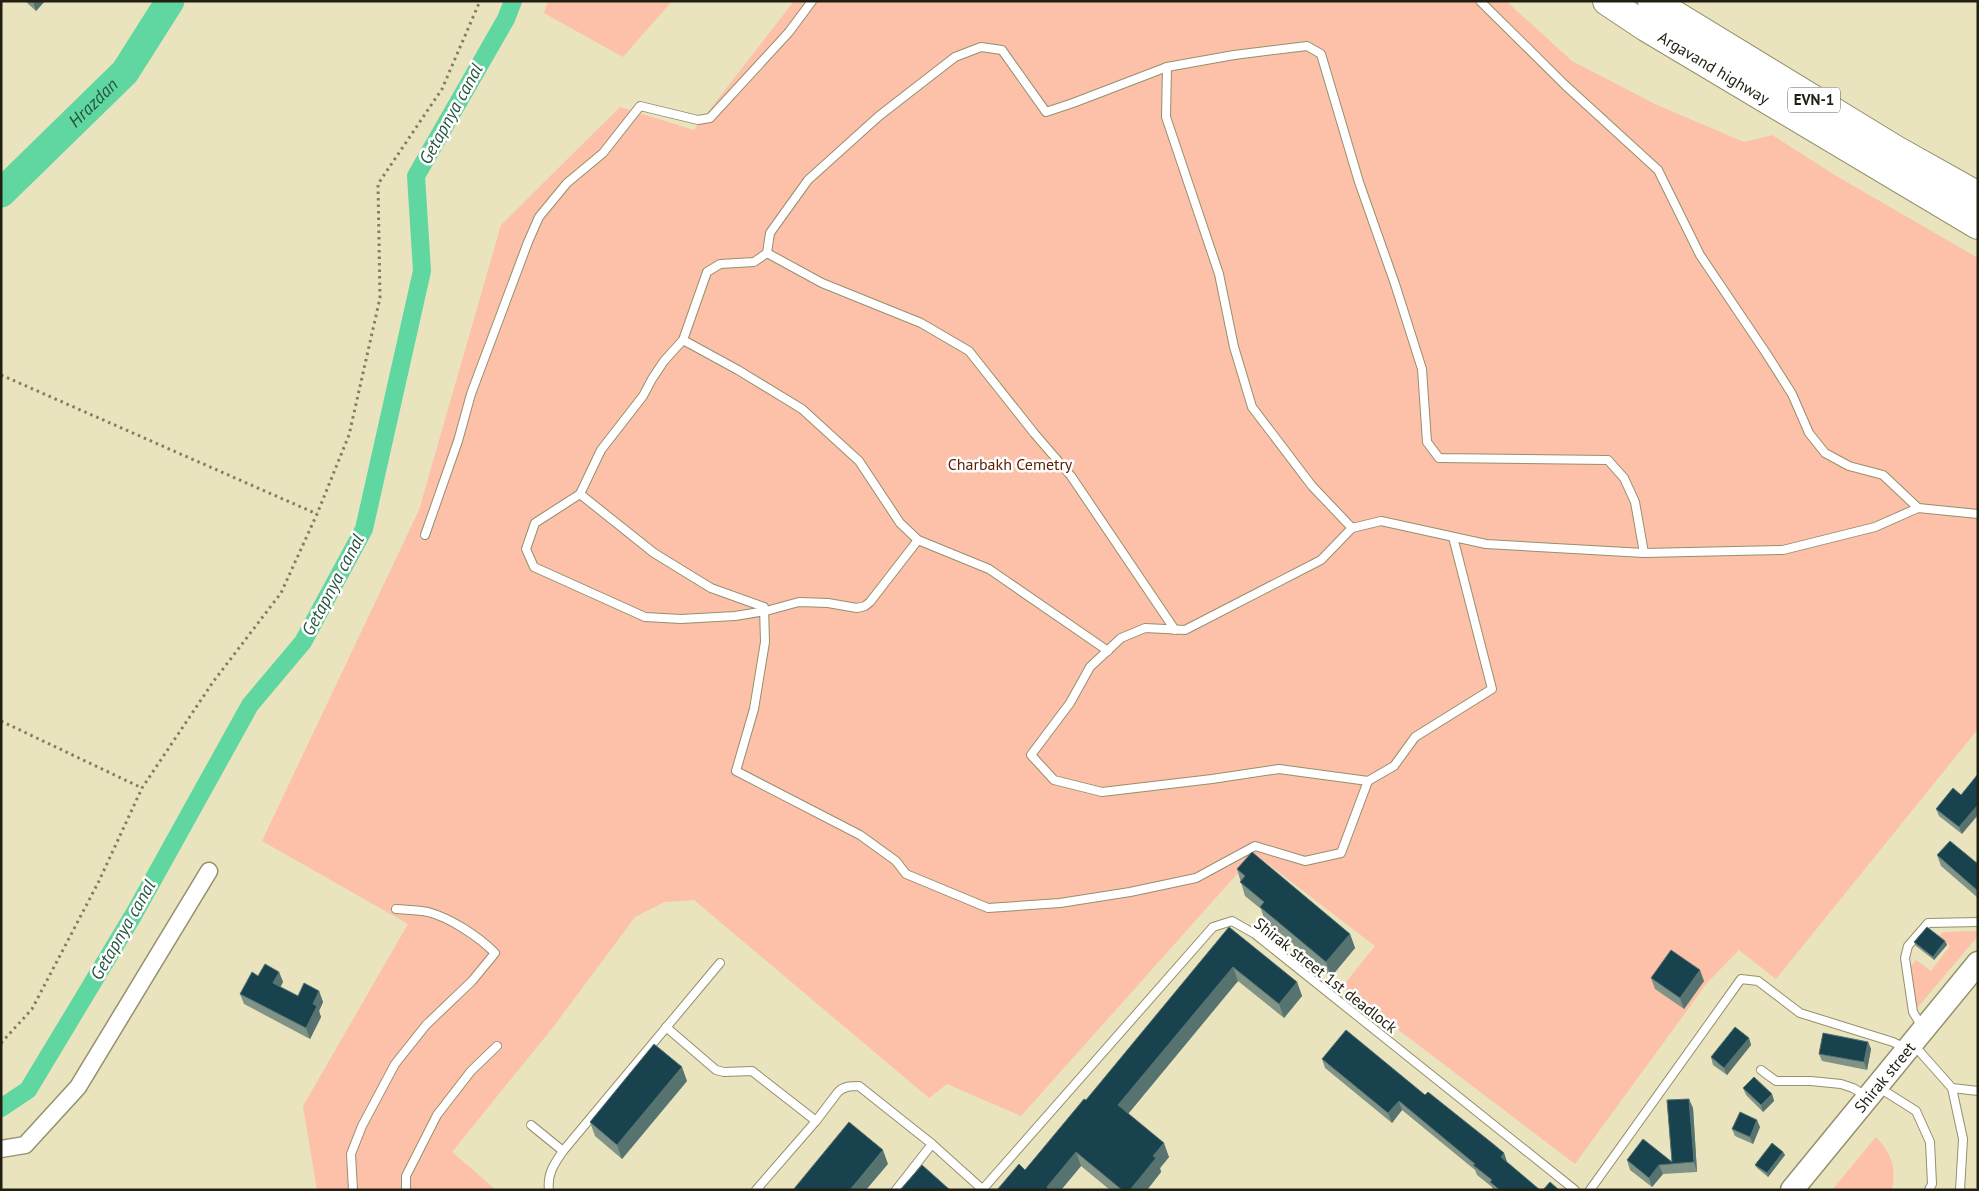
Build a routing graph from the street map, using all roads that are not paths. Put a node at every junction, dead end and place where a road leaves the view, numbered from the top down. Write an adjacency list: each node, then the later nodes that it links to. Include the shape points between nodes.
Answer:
1 (812, 1): 14 (lane, via 789,32 710,118 698,120 640,106 603,153 567,183 539,217 470,394 458,441)
2 (1480, 1): 11 (lane, via 1658,170 1700,255 1792,394 1809,433 1825,452 1848,466 1883,475)
3 (1607, 1): 7 (highway, Argavand highway / EVN-1)
4 (1652, 1): 6 (highway, Argavand highway / EVN-1, via 1896,150)
5 (1167, 67): 8 (lane, via 1046,112 1002,50 981,47 955,57 880,116 808,180 770,233); 13 (lane, via 1166,117 1219,274 1234,347 1252,408 1312,486); 17 (lane, via 1307,46 1321,54 1359,182 1422,369 1427,442 1439,458 1608,460 1624,478 1635,502)
6 (1978, 196)
7 (1978, 225)
8 (766, 253): 9 (lane, via 754,262 720,264 707,272); 19 (lane, via 822,283 921,323 969,351 1071,476)
9 (683, 340): 10 (lane, via 664,361 643,396 601,450); 16 (lane, via 802,409 859,461 900,524)
10 (580, 494): 18 (lane, via 654,553 711,588 764,607); 18 (lane, via 535,522 526,549 534,567 645,617 711,618)
11 (1918, 508): 12 (lane); 17 (lane, via 1875,527 1783,550)
12 (1978, 514)
13 (1352, 528): 15 (lane, via 1380,521); 19 (lane, via 1320,560 1185,630)
14 (425, 535)
15 (1453, 537): 17 (lane, via 1486,544); 21 (lane, via 1492,689 1415,738 1394,766)
16 (918, 540): 18 (lane, via 865,606 799,602); 20 (lane, via 989,569)
17 (1644, 553)
18 (766, 611): 21 (lane, via 765,642 754,708 736,771 860,835 896,861 906,874 988,908 1069,901 1196,878 1255,846 1305,861 1340,853)
19 (1175, 630): 20 (lane, via 1145,628 1122,638)
20 (1108, 651): 21 (lane, via 1090,667 1070,703 1031,754 1054,780 1102,792 1280,769)
21 (1368, 781)
22 (209, 871): 38 (street, via 78,1087 25,1145)
23 (396, 908): 40 (lane, via 429,912 445,919 482,939 495,953 472,981 426,1025 395,1064 351,1154)
24 (1978, 922): 29 (lane, via 1928,923 1908,946 1905,958)
25 (720, 963): 28 (lane)
26 (1978, 963): 29 (main road, Shirak street)
27 (1978, 977): 29 (main road, Shirak street)
28 (666, 1027): 35 (lane, via 716,1070 752,1071); 39 (lane)
29 (1917, 1042): 32 (lane); 34 (main road, Shirak street); 47 (lane, via 1893,1042 1800,1012 1758,981 1742,979)
30 (497, 1046): 41 (lane, via 471,1071 437,1115 406,1176)
31 (1761, 1070): 34 (lane, via 1776,1081 1841,1084)
32 (1952, 1088): 33 (lane); 51 (lane, via 1963,1139)
33 (1978, 1091)
34 (1876, 1092): 48 (main road, Shirak street); 49 (main road, Shirak street); 50 (lane, via 1916,1111 1930,1142 1932,1184)
35 (816, 1121): 37 (lane, via 842,1088 859,1086); 43 (lane)
36 (531, 1125): 39 (lane)
37 (932, 1144): 44 (lane); 45 (lane)
38 (1, 1149)
39 (563, 1151): 42 (lane, via 551,1169)
40 (353, 1190)
41 (406, 1190)
42 (549, 1190)
43 (756, 1190)
44 (896, 1190)
45 (982, 1190): 46 (lane, Shirak street 1st deadlock, via 1213,927 1232,922 1254,934)
46 (1574, 1190)
47 (1590, 1190)
48 (1792, 1190)
49 (1804, 1190)
50 (1929, 1190)
51 (1960, 1190)

